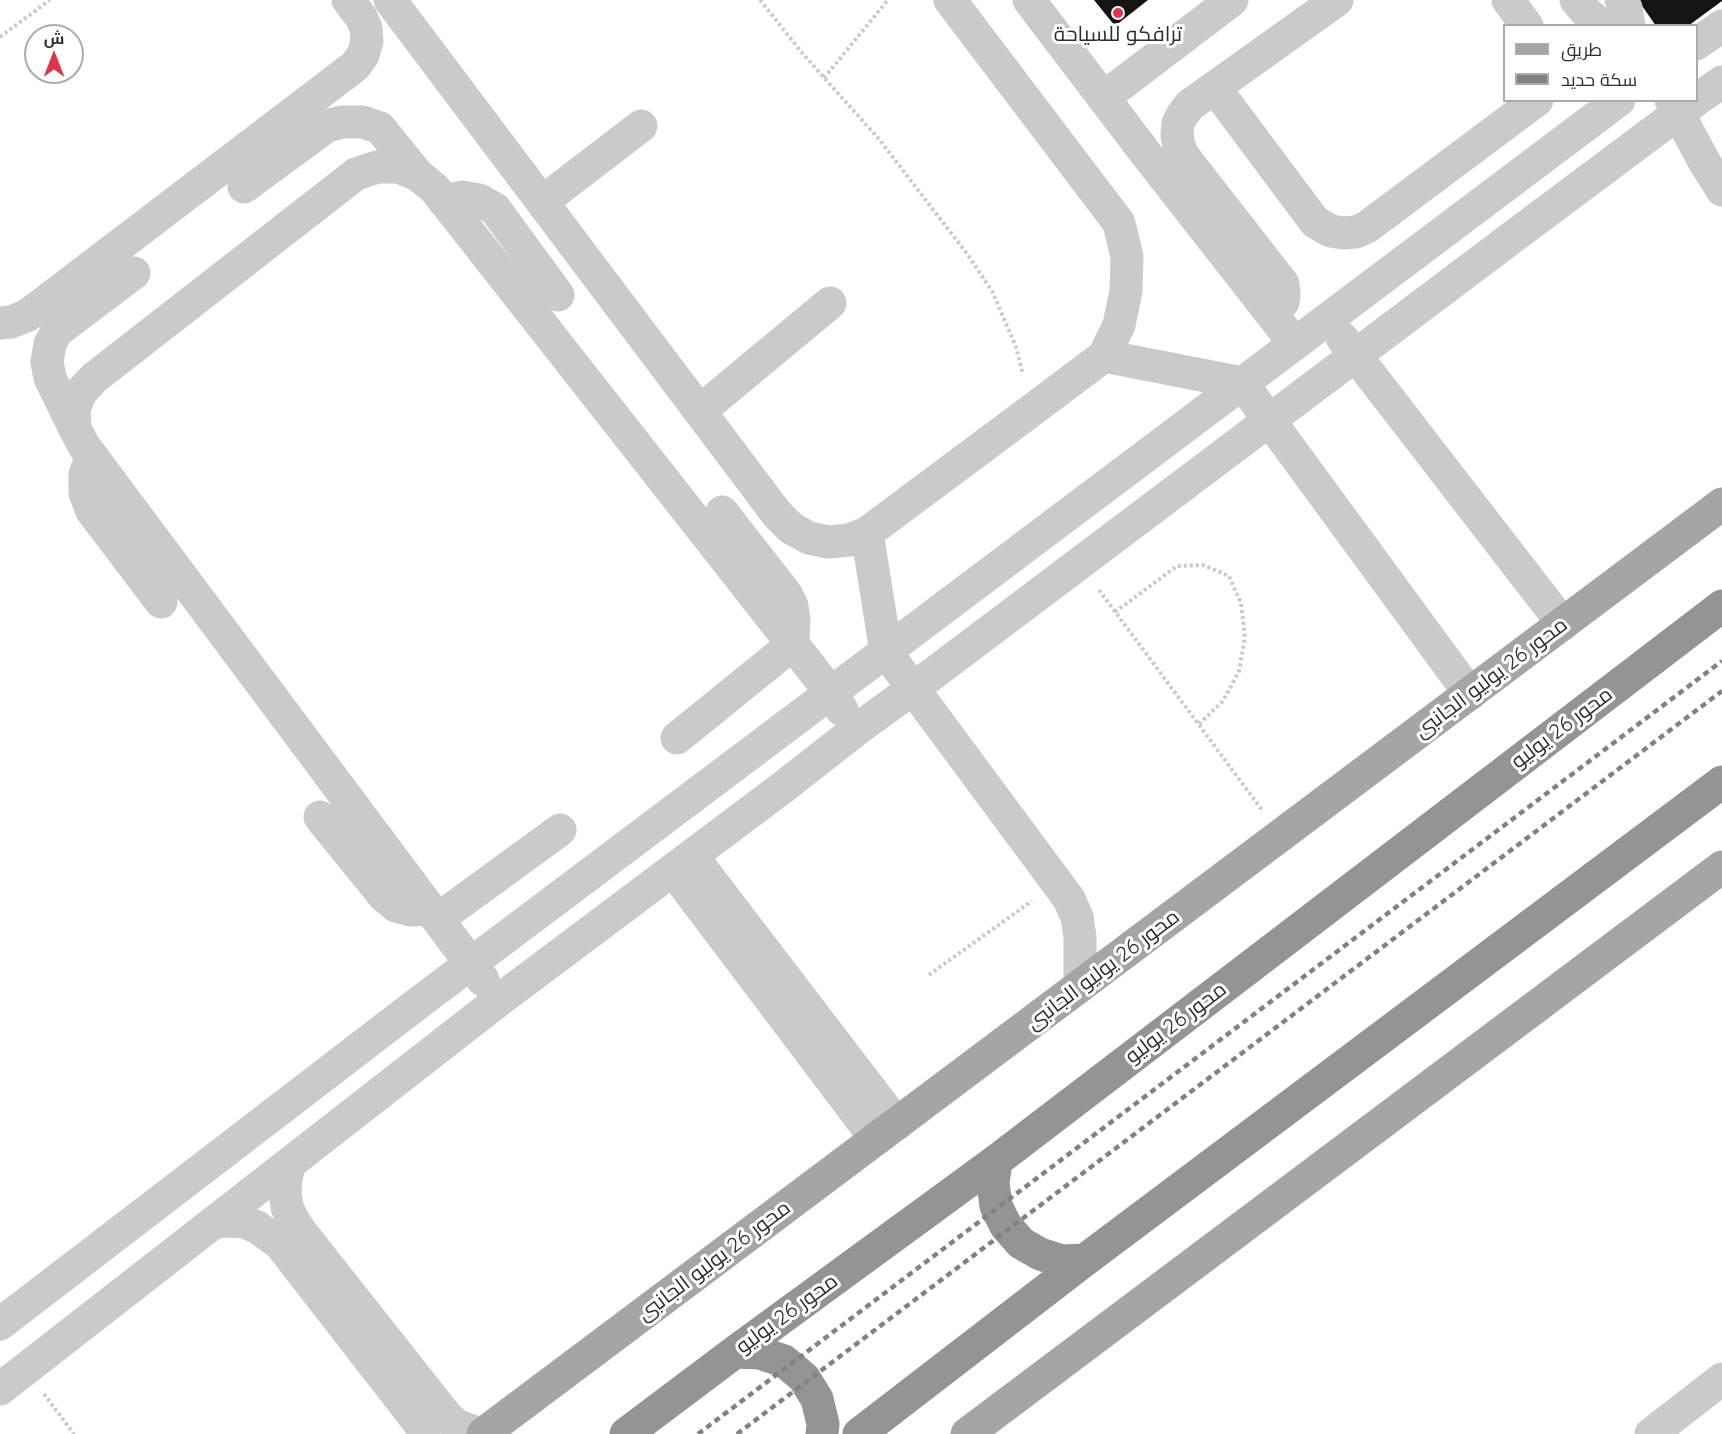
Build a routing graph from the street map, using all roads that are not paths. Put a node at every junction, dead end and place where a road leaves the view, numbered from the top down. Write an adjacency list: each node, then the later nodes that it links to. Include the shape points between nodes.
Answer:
1 (348, 0): 33 (street, via 366,28 367,42 355,66 28,315)
2 (390, 0): 27 (street)
3 (950, 0): 36 (street, via 1119,223 1127,257 1126,291 1119,325)
4 (1029, 0): 18 (street)
5 (1232, 0): 18 (street)
6 (1337, 0): 16 (street)
7 (1508, 0): 10 (street)
8 (1576, 0): 11 (street)
9 (1621, 0): 12 (street)
10 (1526, 24)
11 (1600, 24)
12 (1629, 24)
13 (1722, 26): 14 (street)
14 (1698, 43)
15 (1722, 82): 17 (street)
16 (1215, 88): 19 (street, via 1315,222 1344,233 1367,227); 31 (street, via 1183,114 1178,123 1179,146 1283,284 1283,302)
17 (1698, 96)
18 (1103, 98): 31 (street)
19 (1535, 102)
20 (1616, 102): 32 (street)
21 (1685, 104): 25 (street); 35 (street)
22 (641, 126): 27 (street)
23 (418, 175): 24 (street, via 380,128 363,122 342,122 327,126); 26 (street); 40 (street, via 398,167 377,167 356,174 94,378 81,392 74,409)
24 (244, 187)
25 (1722, 190)
26 (444, 201): 29 (street, via 462,197 495,209); 48 (street)
27 (542, 202): 38 (street)
28 (134, 273): 40 (street, via 57,331 50,344 50,378)
29 (558, 295)
30 (830, 303): 38 (street)
31 (1271, 313): 34 (street)
32 (1329, 319): 34 (street); 35 (street)
33 (0, 323)
34 (1295, 344): 37 (street)
35 (1356, 355): 39 (street); 47 (street)
36 (1104, 356): 37 (street); 44 (street)
37 (1242, 383): 39 (street); 49 (street)
38 (699, 411): 44 (street, via 791,528 828,542)
39 (1269, 420): 50 (street); 52 (street)
40 (75, 429): 41 (street)
41 (92, 456): 45 (street, via 85,474 85,493 92,510); 60 (street)
42 (1722, 504): 47 (main road, محور 26 يوليو الجانبى)
43 (722, 512): 48 (street, via 786,594 794,620)
44 (867, 533): 49 (street)
45 (161, 602)
46 (1722, 606): 67 (highway, محور 26 يوليو)
47 (1563, 624): 52 (main road, محور 26 يوليو الجانبى)
48 (793, 644): 51 (street); 54 (street)
49 (886, 652): 50 (street); 51 (street)
50 (915, 688): 53 (street); 62 (street, via 1069,899 1080,937)
51 (831, 693): 53 (street); 61 (street)
52 (1470, 694): 62 (main road, محور 26 يوليو الجانبى)
53 (856, 730): 58 (street)
54 (677, 738)
55 (1722, 782): 70 (highway)
56 (320, 817): 60 (street, via 384,897 396,906)
57 (560, 830): 60 (street)
58 (683, 863): 63 (street); 66 (street)
59 (1722, 867): 82 (main road)
60 (435, 914): 61 (street)
61 (471, 963): 63 (street); 64 (street)
62 (1080, 986): 66 (main road, محور 26 يوليو الجانبى)
63 (498, 1001): 65 (street)
64 (417, 1004): 65 (street); 71 (street)
65 (444, 1042): 68 (street)
66 (887, 1132): 78 (main road, محور 26 يوليو الجانبى)
67 (996, 1161): 70 (highway, via 996,1206 1021,1243 1062,1261); 74 (highway, محور 26 يوليو)
68 (290, 1163): 69 (street); 78 (street, via 285,1192 287,1207 301,1232 448,1418)
69 (214, 1222): 73 (street); 77 (street, via 244,1222 280,1244)
70 (1084, 1260): 81 (highway)
71 (29, 1303): 72 (street); 73 (street)
72 (0, 1324)
73 (61, 1343): 76 (street)
74 (735, 1352): 79 (highway, محور 26 يوليو); 80 (highway, via 760,1353 784,1361 804,1378 817,1399)
75 (1722, 1380): 83 (street)
76 (0, 1389)
77 (424, 1434)
78 (482, 1434)
79 (626, 1434)
80 (822, 1434)
81 (859, 1434)
82 (967, 1434)
83 (1651, 1434)

